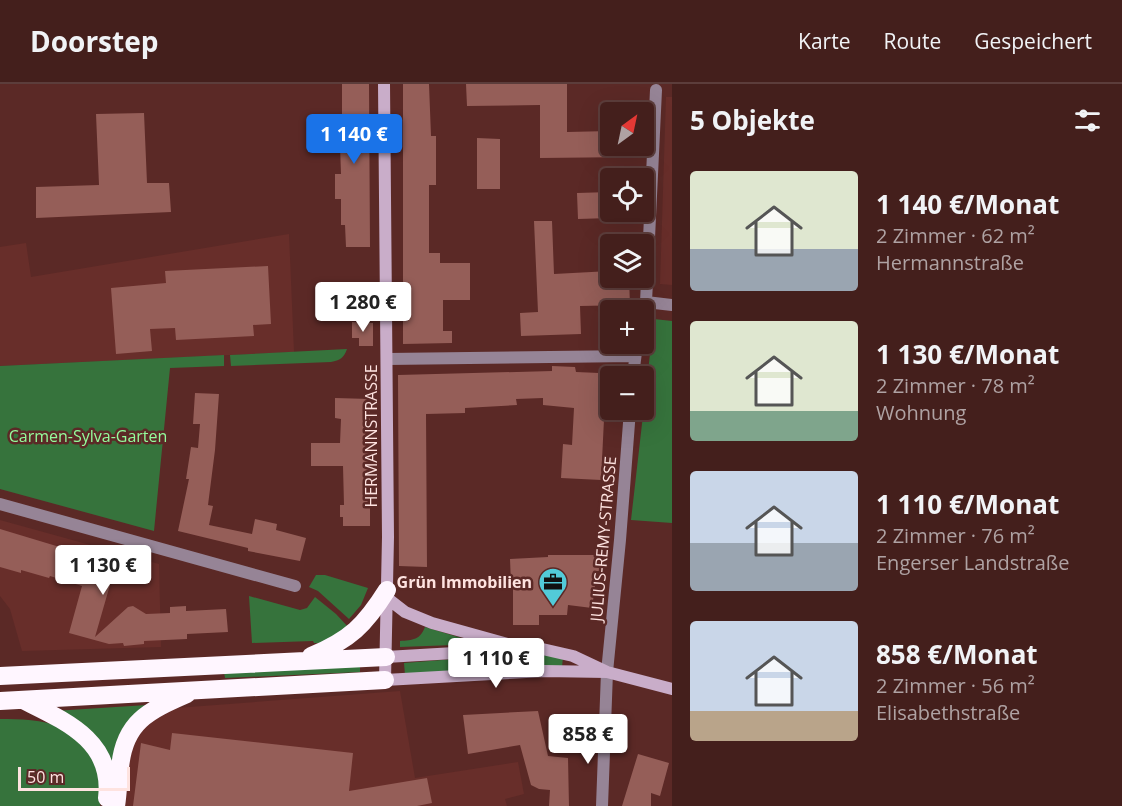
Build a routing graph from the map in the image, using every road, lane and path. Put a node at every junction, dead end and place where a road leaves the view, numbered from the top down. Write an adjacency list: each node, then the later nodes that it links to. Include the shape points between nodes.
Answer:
1 (384, 84): 7 (main road, HERMANNSTRASSE)
2 (656, 90): 3 (street)
3 (646, 300)
4 (654, 303): 5 (street)
5 (672, 305)
6 (600, 351): 7 (street)
7 (387, 359): 11 (main road, HERMANNSTRASSE)
8 (629, 420): 15 (street, JULIUS-REMY-STRASSE)
9 (0, 504): 10 (street)
10 (295, 586)
11 (387, 594): 12 (main road, via 405,612); 13 (main road, HERMANNSTRASSE); 14 (highway, via 351,636)
12 (519, 648): 13 (main road); 15 (main road, via 567,654)
13 (386, 657): 14 (highway); 17 (main road, HERMANNSTRASSE)
14 (298, 661): 16 (highway)
15 (607, 672): 17 (main road, via 544,671); 19 (main road); 24 (street, JULIUS-REMY-STRASSE)
16 (0, 675)
17 (385, 680): 18 (highway)
18 (200, 689): 20 (highway); 23 (highway, via 155,708 135,724 123,749)
19 (672, 689)
20 (22, 699): 21 (highway); 22 (highway, via 74,726 90,741 105,770)
21 (0, 701)
22 (106, 806)
23 (116, 806)
24 (602, 806)

